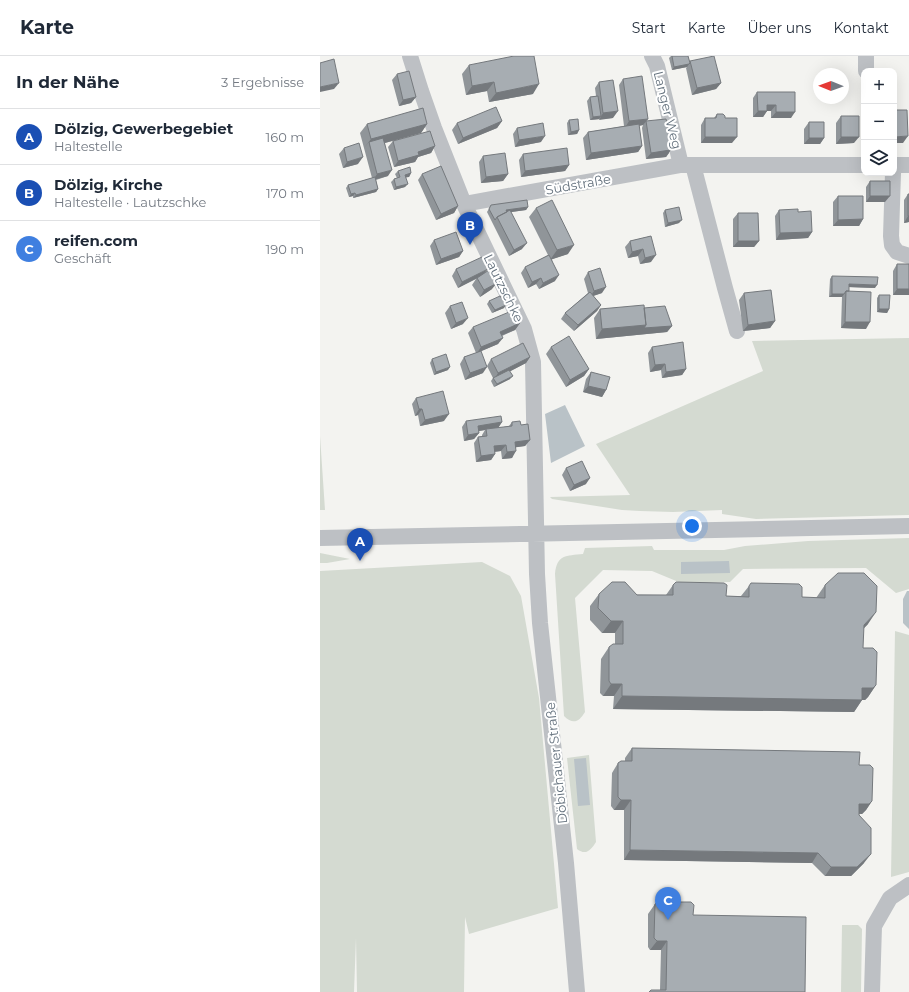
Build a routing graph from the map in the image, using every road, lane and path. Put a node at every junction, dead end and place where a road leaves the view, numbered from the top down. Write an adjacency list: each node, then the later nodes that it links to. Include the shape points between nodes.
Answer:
1 (410, 56): 10 (street, Lautzschke, via 434,128)
2 (652, 56): 5 (street, Langer Weg)
3 (866, 56): 4 (street)
4 (866, 68)
5 (687, 165): 6 (street, Südstraße); 10 (street, Südstraße); 12 (street)
6 (861, 165)
7 (897, 165): 8 (street)
8 (909, 165)
9 (893, 176): 11 (street, via 892,245 897,252)
10 (464, 204): 14 (street, Lautzschke, via 524,329 530,348 534,378)
11 (909, 256)
12 (737, 331)
13 (909, 526): 14 (street)
14 (536, 533): 15 (street); 17 (street, Döbichauer Straße, via 540,623)
15 (320, 538)
16 (909, 885): 18 (street, via 890,898 874,926)
17 (577, 992)
18 (872, 992)

